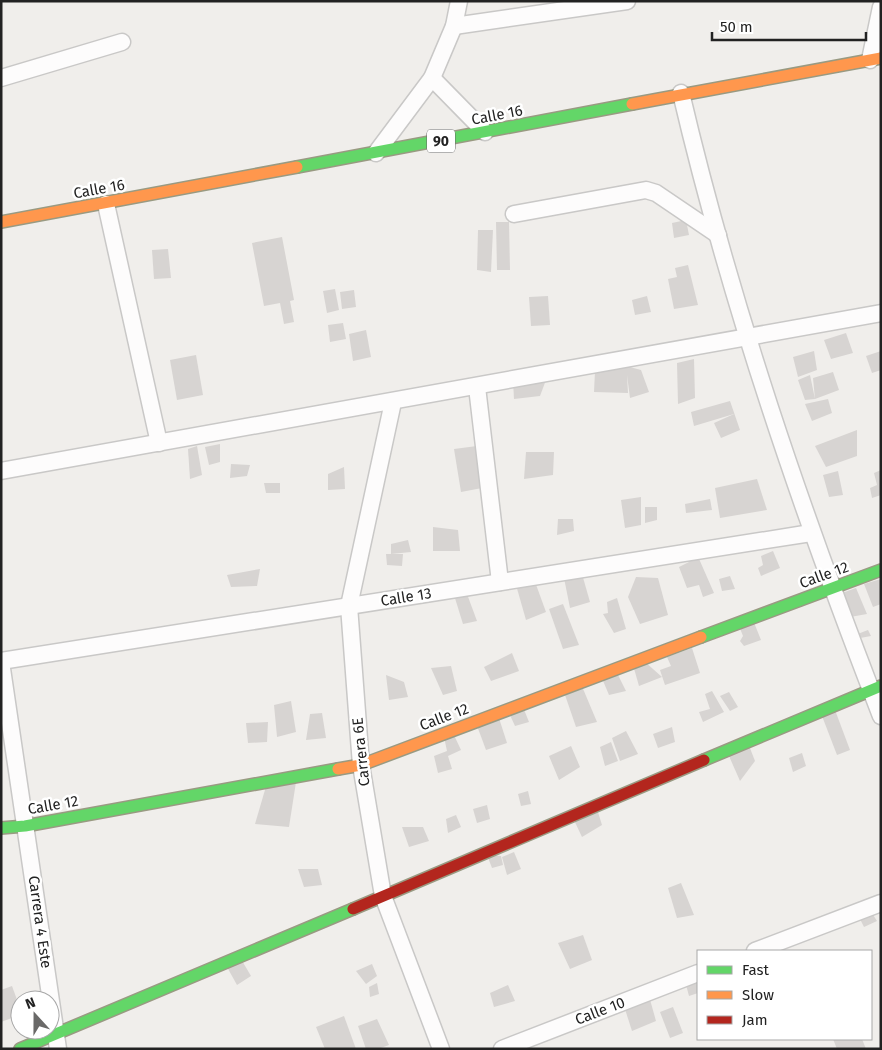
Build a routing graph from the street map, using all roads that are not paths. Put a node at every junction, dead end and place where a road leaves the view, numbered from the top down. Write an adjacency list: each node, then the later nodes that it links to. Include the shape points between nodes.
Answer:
1 (459, 1): 4 (street)
2 (627, 1): 4 (street)
3 (881, 7): 6 (street)
4 (454, 26): 8 (street)
5 (122, 42): 7 (street)
6 (875, 59): 9 (main road, Calle 16 / 90)
7 (1, 78)
8 (432, 78): 10 (street); 11 (street)
9 (681, 94): 10 (main road, Calle 16 / 90); 15 (street)
10 (485, 132): 11 (main road, Calle 16 / 90)
11 (376, 154): 12 (main road, Calle 16 / 90)
12 (106, 204): 14 (main road, Calle 16 / 90); 20 (street)
13 (514, 214): 15 (street, via 646,190 656,193)
14 (1, 222)
15 (718, 235): 17 (street)
16 (881, 314): 17 (street)
17 (747, 339): 18 (street); 22 (street)
18 (478, 387): 19 (street); 24 (street)
19 (392, 402): 20 (street); 26 (street, Carrera 6E)
20 (159, 443): 21 (street)
21 (1, 471)
22 (811, 533): 24 (street, Calle 13); 25 (street)
23 (881, 570): 25 (main road, Calle 12)
24 (500, 582): 26 (street, Calle 13)
25 (831, 588): 28 (street); 30 (main road, Calle 12)
26 (349, 606): 27 (street, Calle 13); 30 (street, Carrera 6E)
27 (1, 662): 31 (street, Carrera 4 Este)
28 (876, 688): 29 (street); 33 (main road)
29 (881, 716)
30 (361, 765): 31 (main road, Calle 12); 33 (street, Carrera 6E)
31 (25, 826): 32 (main road, Calle 12); 37 (street, Carrera 4 Este)
32 (1, 828)
33 (383, 896): 37 (main road); 39 (street, Carrera 6E)
34 (881, 903): 35 (street)
35 (758, 950)
36 (697, 973): 40 (street, Calle 10)
37 (57, 1041): 38 (main road)
38 (20, 1049)
39 (442, 1049)
40 (502, 1049)

